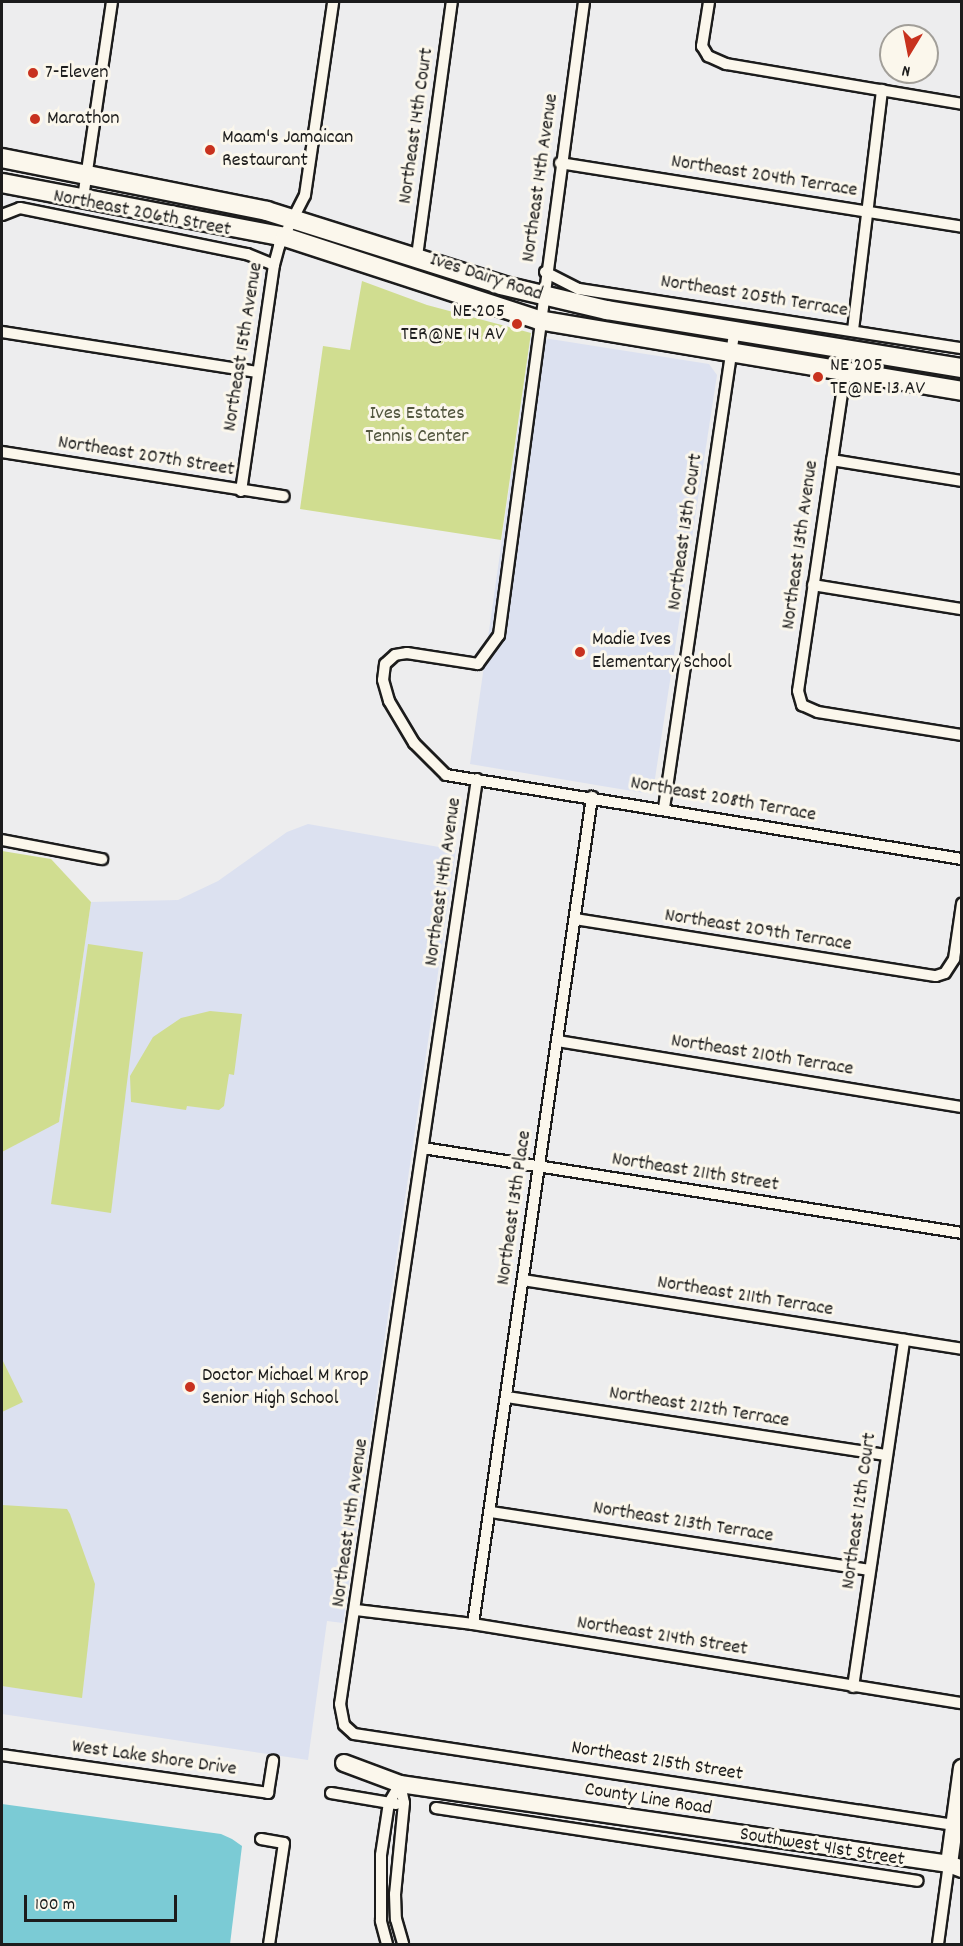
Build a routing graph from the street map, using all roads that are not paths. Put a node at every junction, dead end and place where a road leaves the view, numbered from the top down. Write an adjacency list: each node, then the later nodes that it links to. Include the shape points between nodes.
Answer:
1 (111, 2): 10 (street)
2 (333, 2): 15 (street, Northeast 15th Avenue, via 305,195)
3 (452, 2): 18 (street, Northeast 14th Court)
4 (584, 2): 9 (street, Northeast 14th Avenue)
5 (709, 2): 6 (street, via 702,46 708,57 726,64)
6 (882, 90): 7 (street); 13 (street)
7 (962, 104)
8 (2, 158): 10 (main road, Ives Dairy Road)
9 (560, 163): 13 (street, Northeast 204th Terrace); 20 (street, Northeast 14th Avenue)
10 (87, 176): 12 (street); 15 (main road, Ives Dairy Road)
11 (2, 187): 12 (main road, Ives Dairy Road)
12 (83, 198): 17 (main road, Ives Dairy Road)
13 (867, 212): 16 (street, Northeast 204th Terrace); 23 (street)
14 (2, 215): 19 (street, Northeast 206th Street, via 20,208 247,254)
15 (294, 219): 17 (street, Northeast 15th Avenue); 18 (main road, Ives Dairy Road)
16 (962, 227)
17 (285, 237): 19 (street, Northeast 15th Avenue); 22 (main road, Ives Dairy Road)
18 (417, 256): 21 (main road, Ives Dairy Road)
19 (274, 265): 29 (street, Northeast 15th Avenue)
20 (545, 272): 21 (street, Northeast 14th Avenue); 23 (street, Northeast 205th Terrace, via 579,289)
21 (542, 295): 22 (street, Northeast 14th Avenue); 25 (main road, Ives Dairy Road)
22 (539, 320): 27 (main road, Ives Dairy Road); 40 (street, Northeast 14th Avenue, via 541,331 499,635 478,664 407,653 395,655 385,664 383,680 389,701 414,743 446,775)
23 (853, 330): 26 (street, Northeast 205th Terrace)
24 (2, 332): 29 (street)
25 (734, 332): 27 (street, Northeast 13th Court); 28 (main road, Ives Dairy Road)
26 (962, 348)
27 (731, 355): 30 (main road, Ives Dairy Road); 42 (street, Northeast 13th Court)
28 (962, 368)
29 (257, 372): 35 (street, Northeast 15th Avenue)
30 (845, 373): 31 (main road, Ives Dairy Road); 33 (street, Northeast 13th Avenue)
31 (962, 392)
32 (2, 452): 35 (street, Northeast 207th Street)
33 (832, 460): 34 (street); 37 (street, Northeast 13th Avenue)
34 (962, 481)
35 (241, 491): 36 (street, Northeast 207th Street)
36 (284, 496)
37 (813, 585): 38 (street); 39 (street, Northeast 13th Avenue, via 798,691 802,705 818,712)
38 (962, 609)
39 (962, 735)
40 (477, 779): 41 (street, Northeast 208th Terrace); 50 (street, Northeast 14th Avenue)
41 (592, 796): 42 (street, Northeast 208th Terrace); 47 (street, Northeast 13th Place)
42 (664, 808): 45 (street, Northeast 208th Terrace)
43 (2, 840): 44 (street)
44 (102, 859)
45 (962, 859)
46 (962, 904): 47 (street, Northeast 209th Terrace, via 954,959 945,973 936,976)
47 (575, 919): 48 (street, Northeast 13th Place)
48 (558, 1041): 49 (street, Northeast 210th Terrace); 51 (street, Northeast 13th Place)
49 (962, 1107)
50 (423, 1148): 51 (street, Northeast 211th Street); 60 (street, Northeast 14th Avenue)
51 (538, 1167): 52 (street, Northeast 211th Street); 53 (street, Northeast 13th Place)
52 (962, 1233)
53 (523, 1280): 54 (street, Northeast 211th Terrace); 56 (street, Northeast 13th Place)
54 (904, 1340): 55 (street, Northeast 211th Terrace); 57 (street, Northeast 12th Court)
55 (962, 1349)
56 (507, 1397): 57 (street, Northeast 212th Terrace); 58 (street, Northeast 13th Place)
57 (886, 1455): 59 (street, Northeast 12th Court)
58 (491, 1512): 59 (street, Northeast 213th Terrace); 61 (street, Northeast 13th Place)
59 (870, 1570): 62 (street, Northeast 12th Court)
60 (356, 1610): 61 (street, Northeast 214th Street); 64 (street, Northeast 14th Avenue, via 340,1704 344,1725)
61 (473, 1624): 62 (street, Northeast 214th Street)
62 (853, 1686): 63 (street, Northeast 214th Street)
63 (962, 1703)
64 (354, 1734): 74 (street, Northeast 215th Street)
65 (2, 1755): 66 (street, West Lake Shore Drive, via 268,1793)
66 (273, 1760)
67 (344, 1763): 69 (street, County Line Road)
68 (961, 1773): 74 (street)
69 (400, 1784): 71 (street); 72 (street); 76 (street, County Line Road)
70 (331, 1793): 71 (street)
71 (389, 1803): 72 (street); 79 (street, via 380,1894)
72 (404, 1806): 80 (street, via 395,1894)
73 (436, 1808): 77 (street, Southwest 41st Street)
74 (954, 1825): 76 (street)
75 (261, 1839): 78 (street, via 284,1843)
76 (957, 1864): 81 (street)
77 (918, 1881)
78 (269, 1944)
79 (387, 1944)
80 (403, 1944)
81 (938, 1944)

